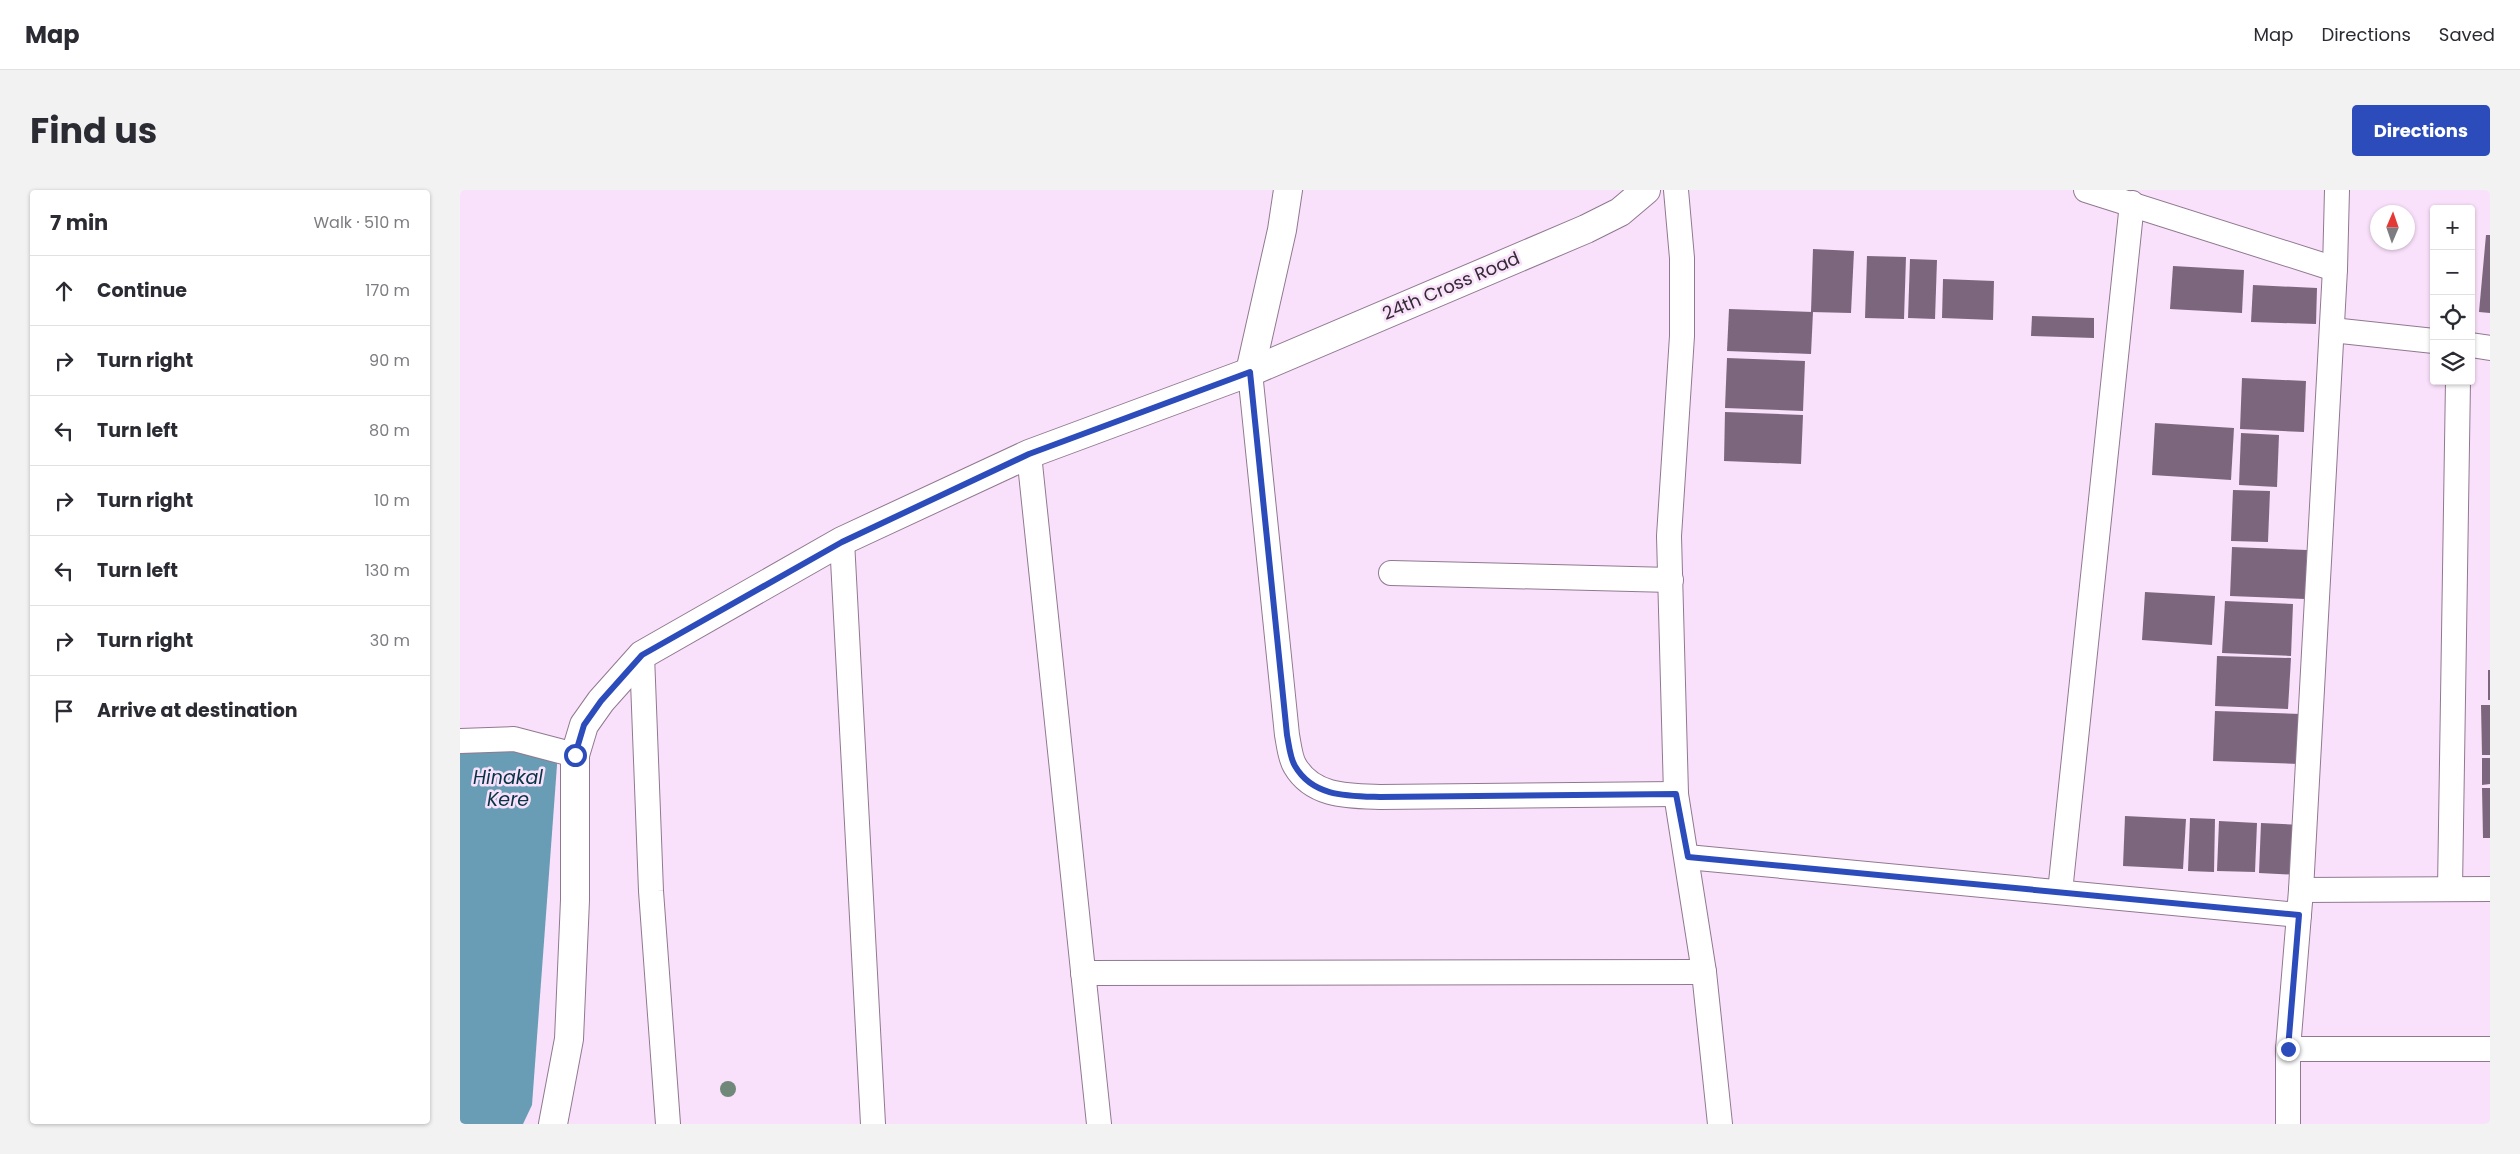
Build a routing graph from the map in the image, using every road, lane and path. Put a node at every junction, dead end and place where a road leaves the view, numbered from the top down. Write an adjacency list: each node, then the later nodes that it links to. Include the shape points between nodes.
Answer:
1 (1288, 190): 12 (street)
2 (1646, 190): 12 (street, 24th Cross Road, via 1620,212 1586,229)
3 (1676, 190): 17 (street, via 1682,258 1682,336 1669,536)
4 (2086, 190): 6 (street)
5 (2337, 190): 7 (street)
6 (2120, 197): 7 (street); 26 (street)
7 (2335, 269): 8 (street)
8 (2332, 330): 9 (street); 25 (street)
9 (2430, 341)
10 (2475, 346): 11 (street)
11 (2490, 348)
12 (1250, 372): 14 (street, 24th Cross Road); 21 (street, via 1287,735 1295,765 1312,786 1342,796 1380,797)
13 (2458, 385): 23 (street)
14 (1029, 454): 15 (street, 24th Cross Road); 29 (street)
15 (842, 542): 18 (street, 24th Cross Road); 34 (street)
16 (1391, 573): 17 (street)
17 (1671, 580): 21 (street)
18 (642, 655): 20 (street, 24th Cross Road, via 584,725); 33 (street, via 651,891)
19 (460, 741): 20 (street, via 514,738)
20 (575, 755): 32 (street, 24th Cross Road, via 575,900 569,1039)
21 (1676, 794): 22 (street)
22 (1688, 857): 26 (street); 28 (street)
23 (2450, 889): 24 (street); 25 (street)
24 (2490, 889)
25 (2301, 890): 27 (street)
26 (2060, 892): 27 (street)
27 (2299, 915): 30 (street)
28 (1704, 972): 29 (street); 36 (street)
29 (1083, 973): 35 (street)
30 (2288, 1049): 31 (street); 37 (street)
31 (2490, 1049)
32 (554, 1124)
33 (668, 1124)
34 (873, 1124)
35 (1099, 1124)
36 (1720, 1124)
37 (2288, 1124)

